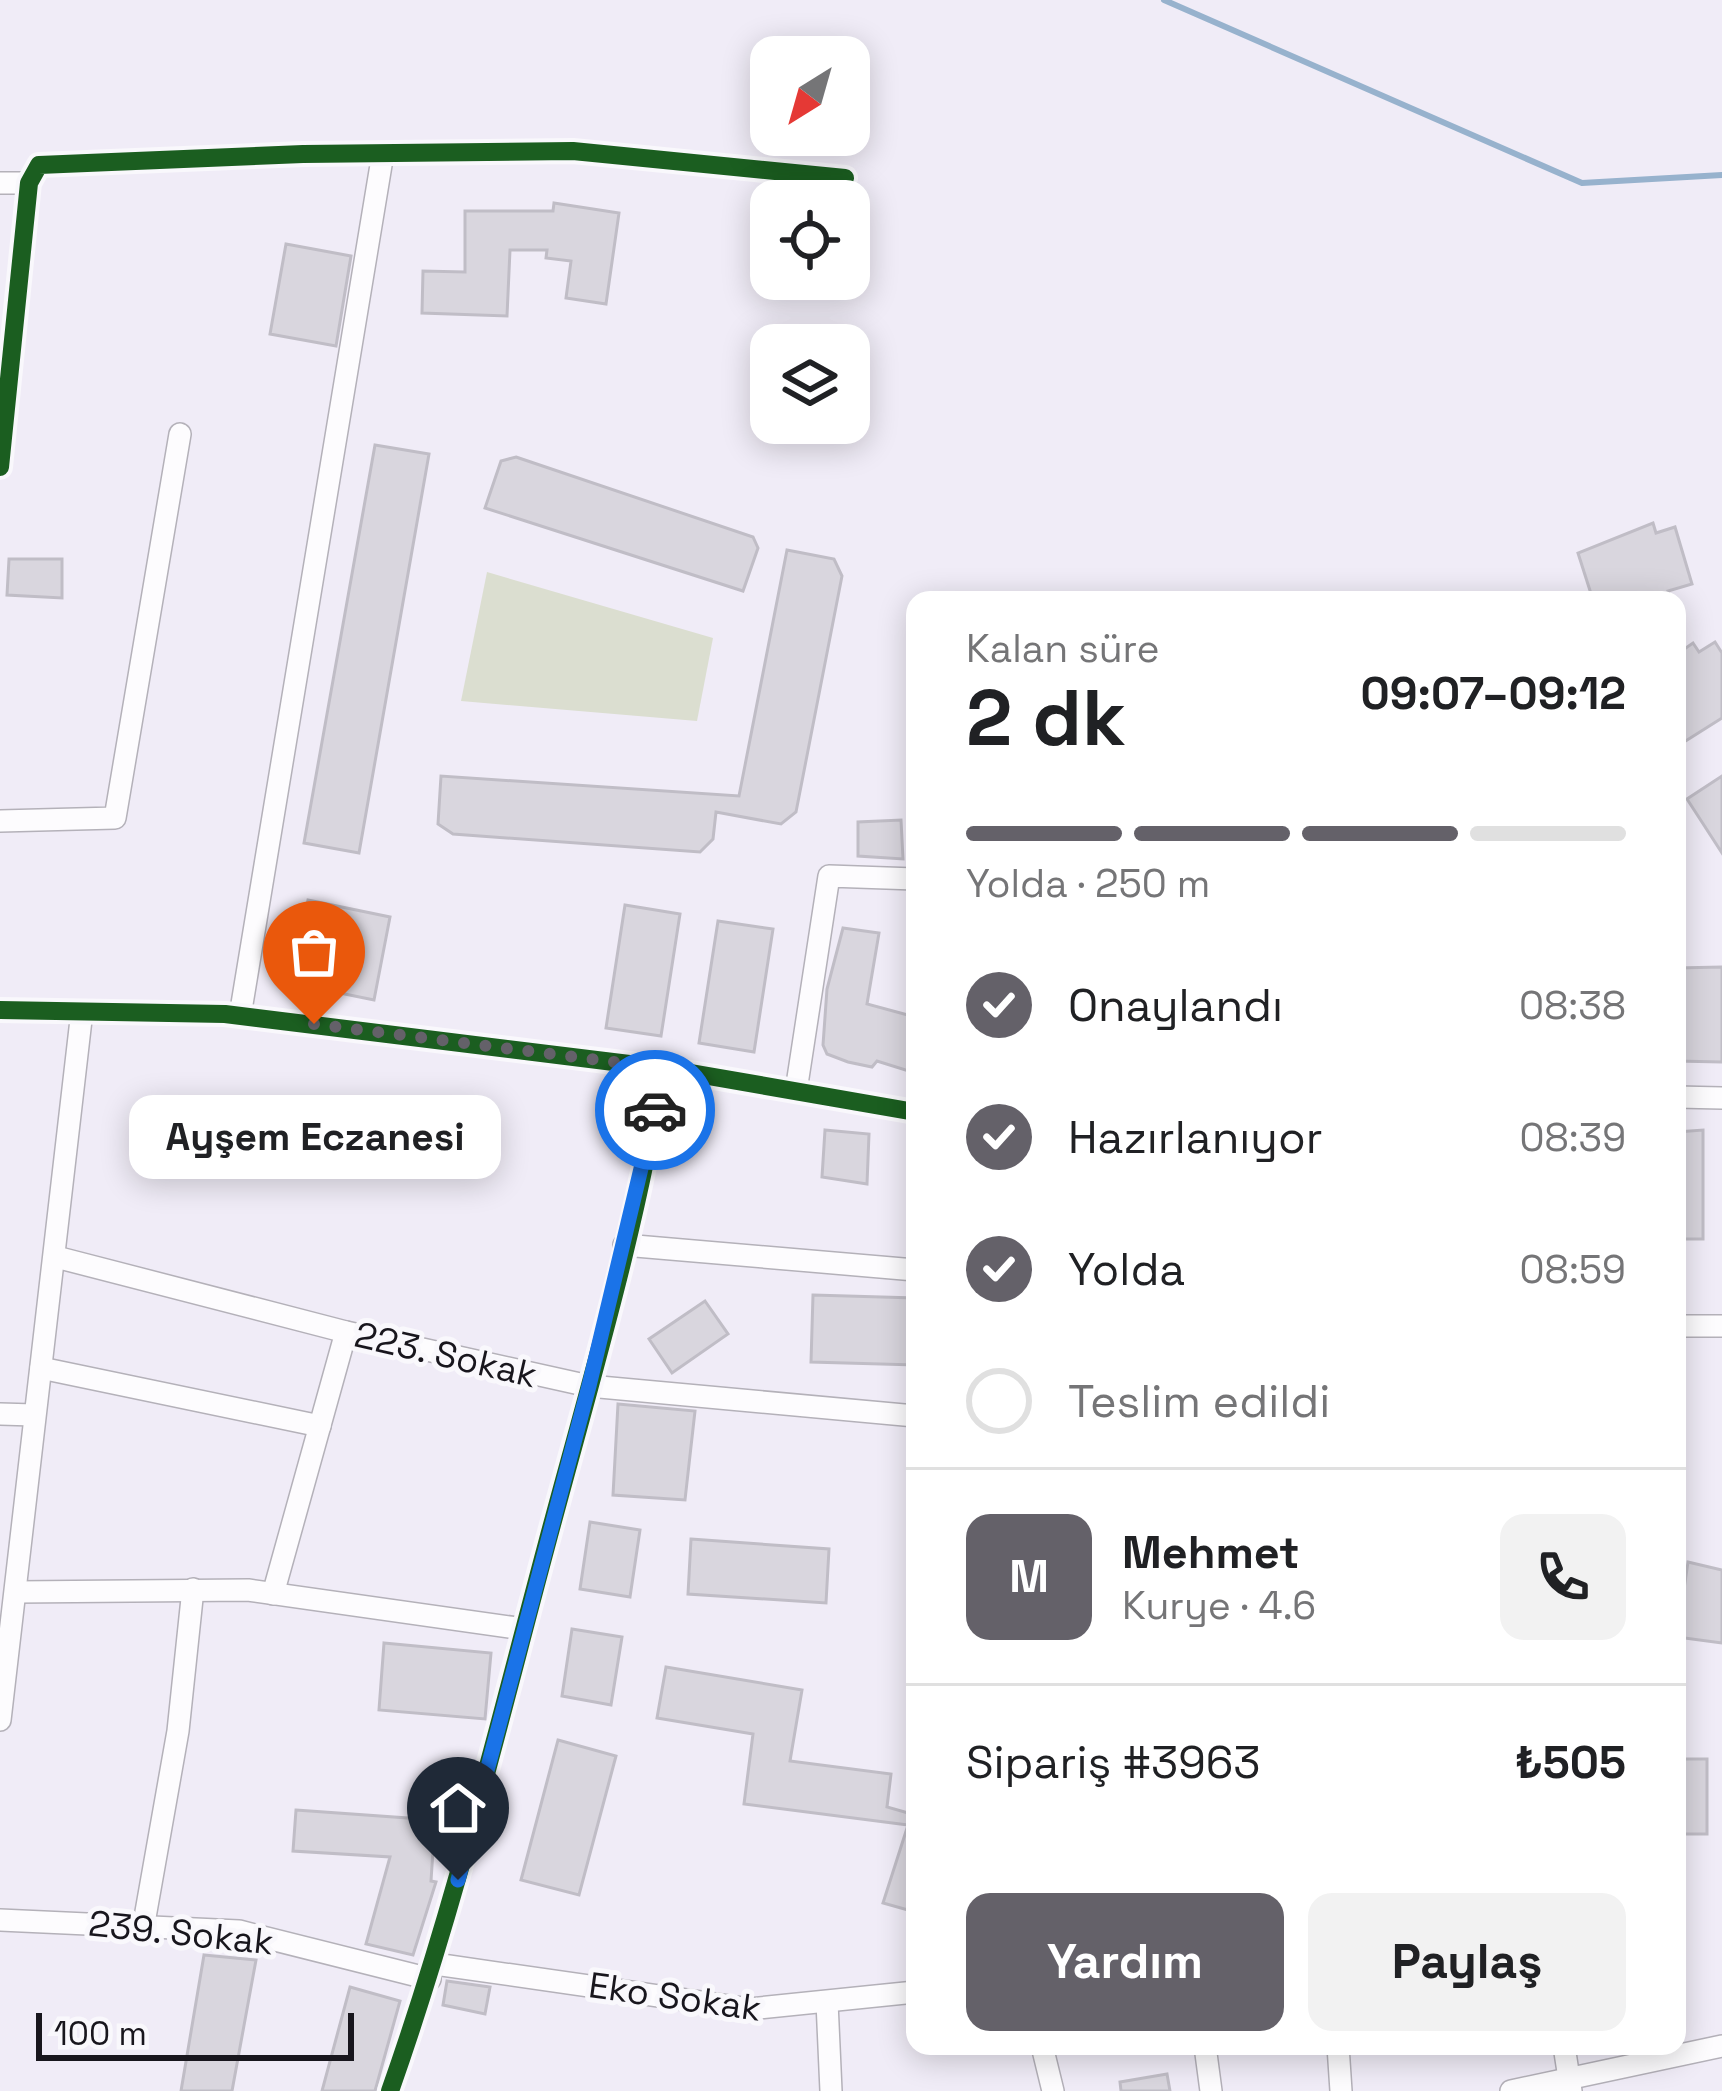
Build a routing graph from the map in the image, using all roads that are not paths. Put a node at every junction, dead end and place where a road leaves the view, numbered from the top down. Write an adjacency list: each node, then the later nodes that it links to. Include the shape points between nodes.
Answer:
1 (383, 153): 2 (street, via 573,151); 4 (street, via 64,161 39,166); 11 (street)
2 (845, 178)
3 (0, 183): 4 (street)
4 (29, 183): 6 (street)
5 (180, 434): 7 (street, via 115,818)
6 (0, 467)
7 (0, 821)
8 (906, 879): 13 (street, via 829,876)
9 (0, 1010): 10 (street)
10 (82, 1011): 11 (street); 18 (street)
11 (240, 1016): 12 (street)
12 (662, 1068): 13 (street); 17 (street)
13 (796, 1091): 16 (street)
14 (1686, 1097): 15 (street)
15 (1722, 1098)
16 (906, 1110)
17 (624, 1245): 19 (street); 24 (street)
18 (56, 1257): 22 (street, 223. Sokak); 23 (street)
19 (906, 1269)
20 (1686, 1325): 21 (street)
21 (1722, 1326)
22 (346, 1332): 24 (street, 223. Sokak); 28 (street)
23 (41, 1368): 26 (street); 28 (street)
24 (589, 1386): 27 (street, 223. Sokak); 32 (street)
25 (0, 1414): 26 (street)
26 (34, 1414): 30 (street)
27 (906, 1415)
28 (320, 1426): 31 (street)
29 (193, 1589): 30 (street); 31 (street); 35 (street)
30 (16, 1592): 33 (street)
31 (272, 1594): 32 (street)
32 (524, 1629): 36 (street)
33 (0, 1720)
34 (0, 1920): 35 (street, 239. Sokak)
35 (144, 1923): 36 (street, 239. Sokak, via 239,1931)
36 (432, 1971): 38 (street, Eko Sokak, via 749,2009); 47 (street)
37 (906, 1993): 38 (street, Eko Sokak)
38 (826, 2002): 48 (street)
39 (1722, 2045): 40 (street)
40 (1686, 2054)
41 (1044, 2055): 49 (street)
42 (1206, 2055): 50 (street)
43 (1339, 2055): 51 (street)
44 (1565, 2055): 46 (street)
45 (1684, 2055): 46 (street)
46 (1570, 2085): 52 (street)
47 (390, 2091)
48 (831, 2091)
49 (1053, 2091)
50 (1211, 2091)
51 (1341, 2091)
52 (1511, 2091)

